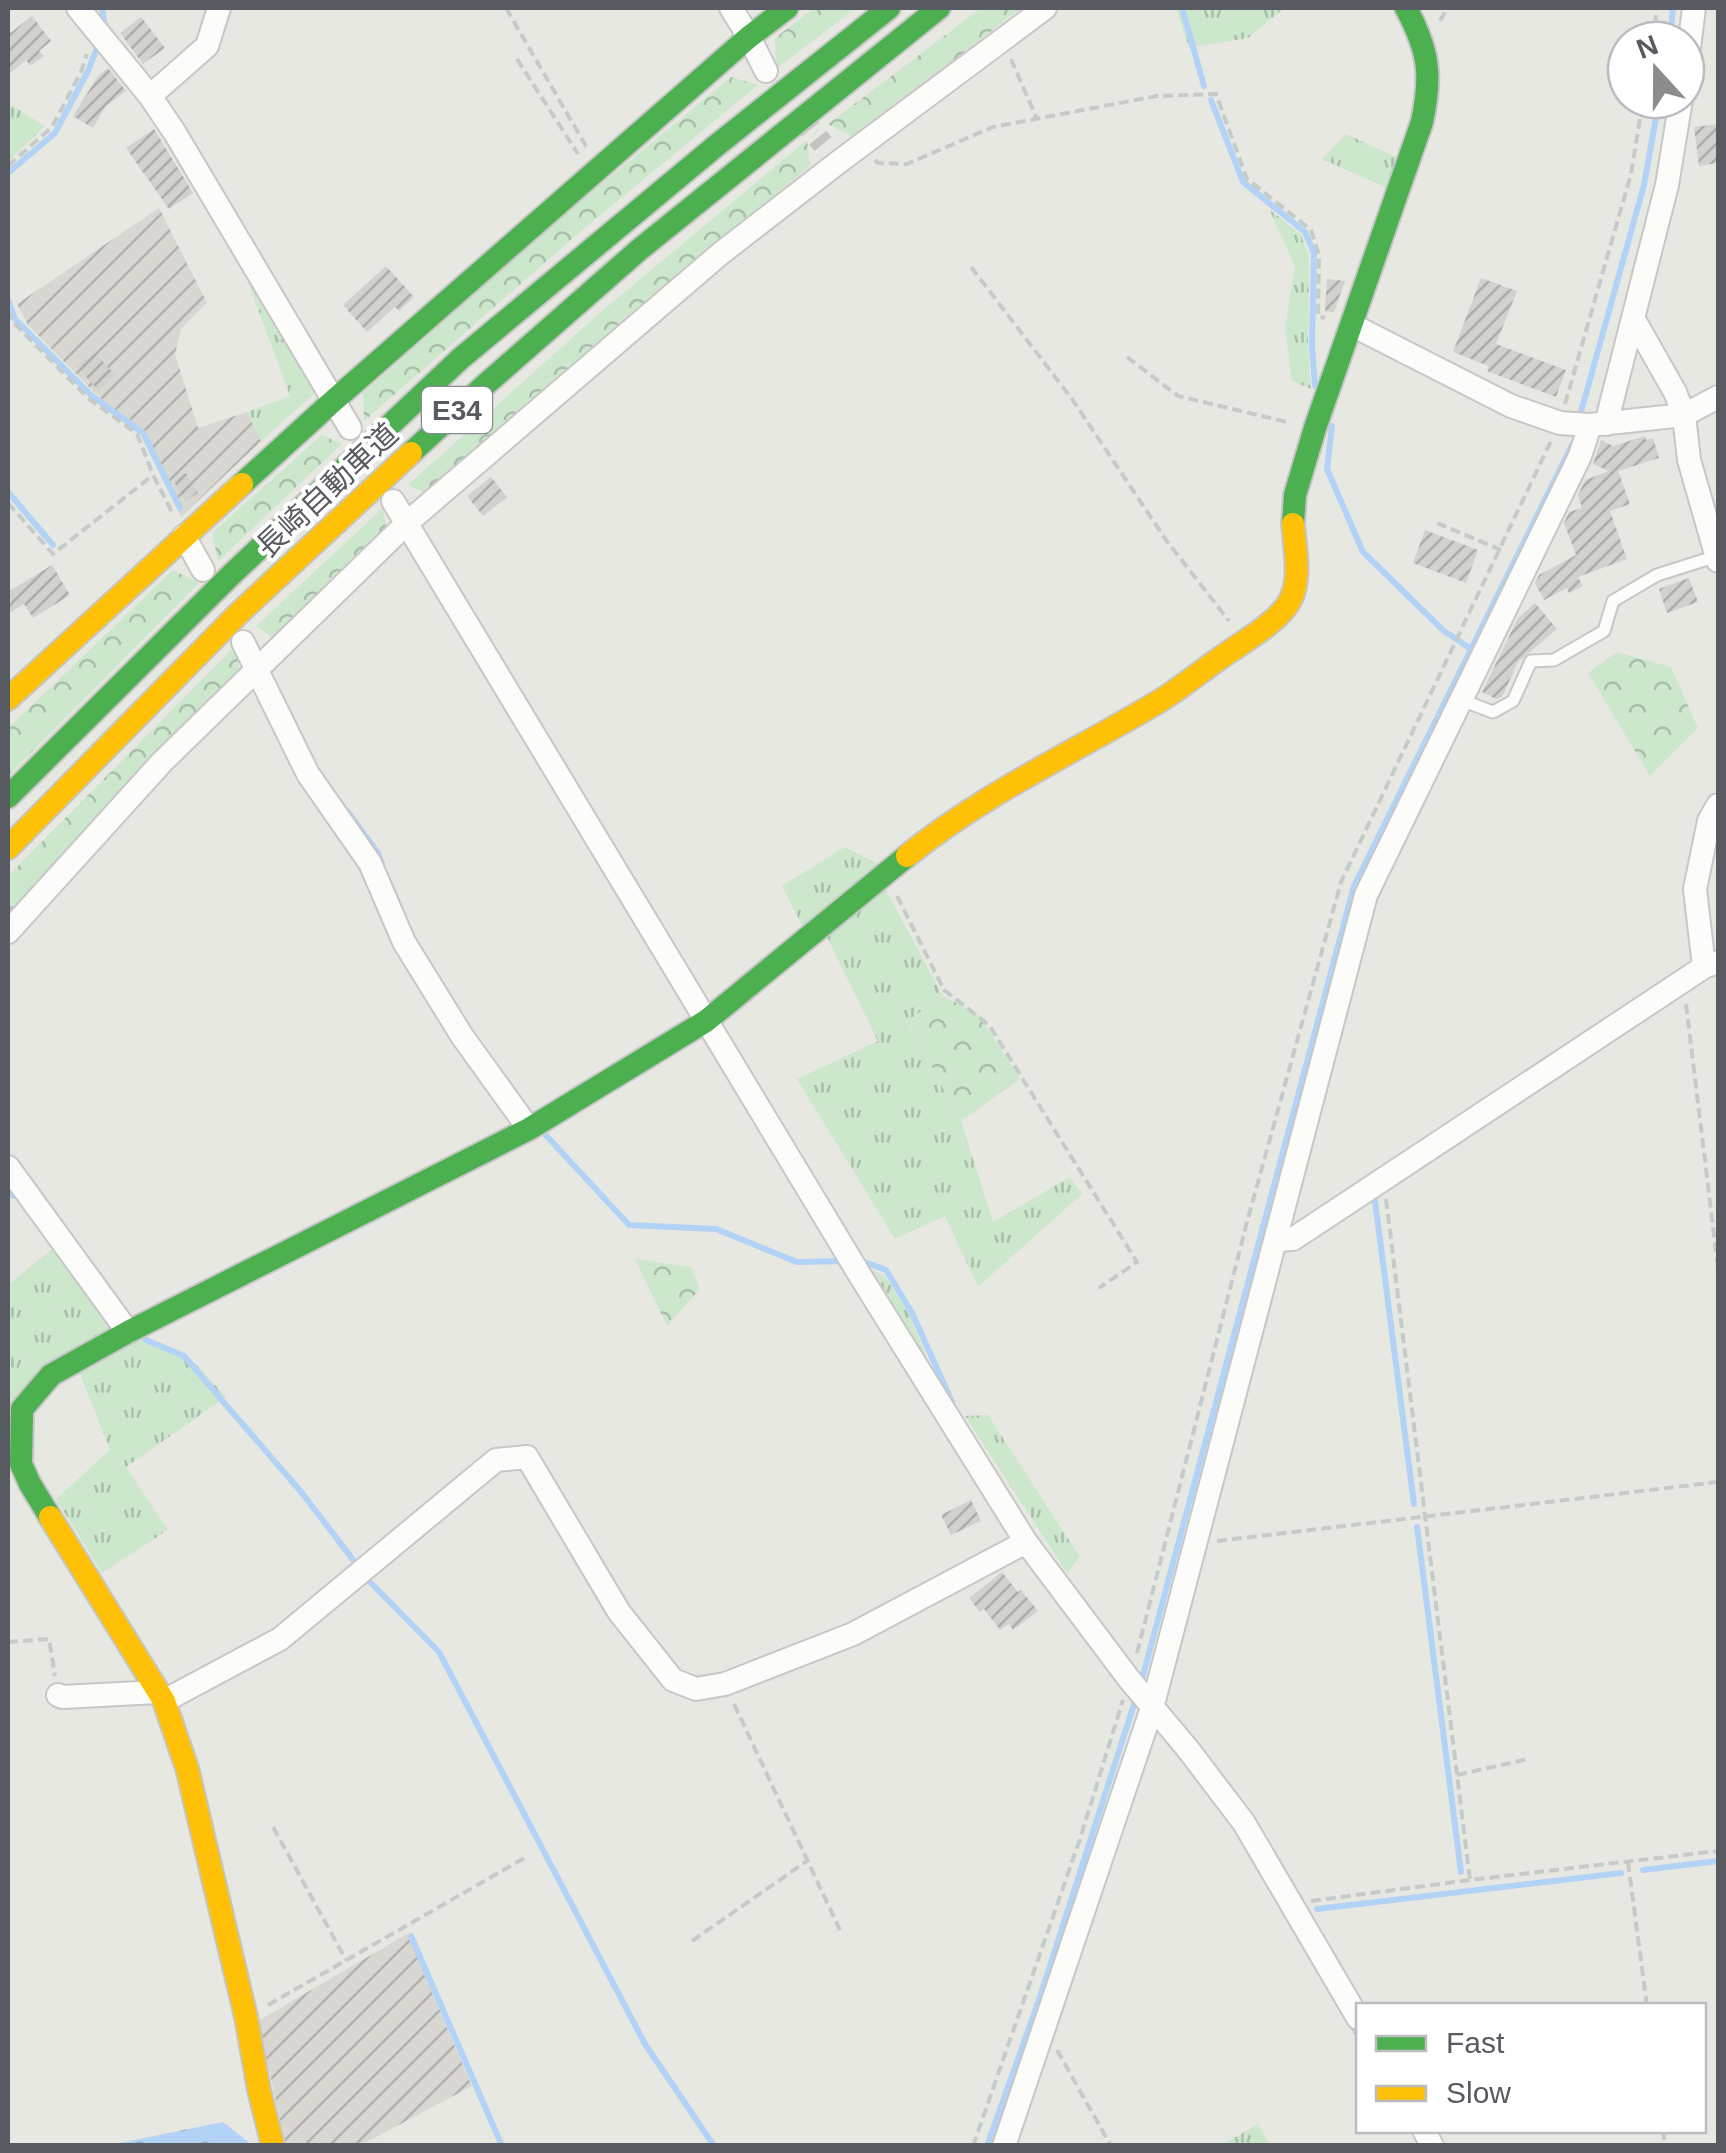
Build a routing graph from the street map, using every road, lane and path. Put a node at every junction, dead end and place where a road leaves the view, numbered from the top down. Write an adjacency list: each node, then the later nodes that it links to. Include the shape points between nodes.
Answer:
1 (78, 8): 10 (street)
2 (218, 8): 15 (street, via 207,46)
3 (506, 8): 21 (path)
4 (730, 8): 11 (street)
5 (788, 8): 11 (main road)
6 (889, 8): 48 (main road, 長崎自動車道 / E34, via 460,360)
7 (939, 8): 50 (main road, 長崎自動車道 / E34, via 640,249 485,385 238,614)
8 (1045, 8): 12 (street)
9 (1406, 8): 25 (main road, via 1426,48 1430,92)
10 (100, 35): 15 (street); 20 (path, via 52,127)
11 (750, 37): 14 (street); 21 (main road)
12 (1003, 39): 16 (path); 19 (street)
13 (517, 59): 21 (path)
14 (766, 71)
15 (150, 96): 28 (street)
16 (1037, 118): 19 (path, via 993,126 907,164); 25 (path, via 1156,96 1216,94 1247,179 1311,230 1319,256 1318,316)
17 (1640, 120): 30 (path, via 1631,174)
18 (1677, 120): 24 (street)
19 (841, 151): 37 (street)
20 (8, 166)
21 (595, 172): 28 (main road)
22 (971, 267): 43 (path)
23 (8, 310): 34 (path, via 88,398 136,434)
24 (1633, 318): 29 (street); 31 (street)
25 (1352, 325): 30 (street, via 1511,406); 33 (main road)
26 (1127, 358): 33 (path, via 1178,396)
27 (1718, 397): 29 (street)
28 (332, 402): 32 (street); 39 (main road)
29 (1684, 415): 31 (street); 41 (street, via 1689,460)
30 (1560, 423): 31 (street); 40 (path)
31 (1598, 424): 47 (street)
32 (350, 428)
33 (1315, 428): 43 (main road, via 1295,495 1294,589 1288,605)
34 (153, 475): 36 (path, via 54,554); 39 (path)
35 (394, 501): 37 (street)
36 (8, 503)
37 (408, 522): 45 (street); 55 (street)
38 (1437, 522): 40 (path)
39 (184, 536): 42 (street); 46 (main road)
40 (1500, 550): 68 (path, via 1341,882)
41 (1718, 559): 47 (lane, via 1657,575 1613,602 1604,631 1554,660 1531,661 1513,701 1493,712)
42 (203, 570)
43 (1244, 641): 51 (main road, via 1166,697 936,832)
44 (243, 642): 45 (street)
45 (258, 669): 52 (street, via 162,762); 56 (street, via 308,774 370,863 404,942 462,1036)
46 (8, 700)
47 (1461, 700): 59 (street, via 1366,895)
48 (8, 797)
49 (1718, 805): 53 (street, via 1695,889)
50 (8, 848)
51 (886, 874): 55 (main road); 61 (path, via 944,990 989,1025 1138,1262)
52 (8, 932)
53 (1711, 964): 54 (street)
54 (1683, 980): 58 (street); 60 (path)
55 (706, 1020): 56 (main road); 65 (street)
56 (537, 1124): 62 (main road)
57 (8, 1168): 62 (street)
58 (1383, 1180): 59 (street, via 1293,1239); 64 (path)
59 (1276, 1240): 66 (street)
60 (1718, 1268)
61 (1099, 1288)
62 (137, 1327): 71 (main road, via 51,1375 22,1409 21,1464)
63 (1718, 1482): 64 (path)
64 (1425, 1515): 66 (path); 74 (path)
65 (1026, 1542): 68 (street); 69 (street, via 854,1634)
66 (1196, 1544): 72 (street)
67 (8, 1642): 70 (path, via 51,1640)
68 (1129, 1680): 72 (street); 90 (path)
69 (725, 1684): 71 (street, via 696,1689 673,1680 619,1612 527,1456 496,1460 280,1639); 78 (path)
70 (58, 1695): 71 (street)
71 (161, 1696): 87 (main road, via 187,1768)
72 (1152, 1708): 81 (street, via 1244,1823); 88 (street)
73 (1528, 1759): 74 (path)
74 (1457, 1775): 80 (path)
75 (273, 1827): 84 (path)
76 (1718, 1851): 79 (path)
77 (528, 1856): 84 (path)
78 (808, 1861): 82 (path); 83 (path)
79 (1628, 1862): 80 (path); 85 (path)
80 (1470, 1880): 81 (path)
81 (1295, 1906): 86 (street)
82 (840, 1930)
83 (692, 1941)
84 (346, 1960): 87 (path)
85 (1646, 2003)
86 (1356, 2014)
87 (246, 2017): 89 (main road)
88 (1044, 2028): 91 (street); 92 (path)
89 (273, 2146)
90 (973, 2146)
91 (1004, 2146)
92 (1112, 2146)

